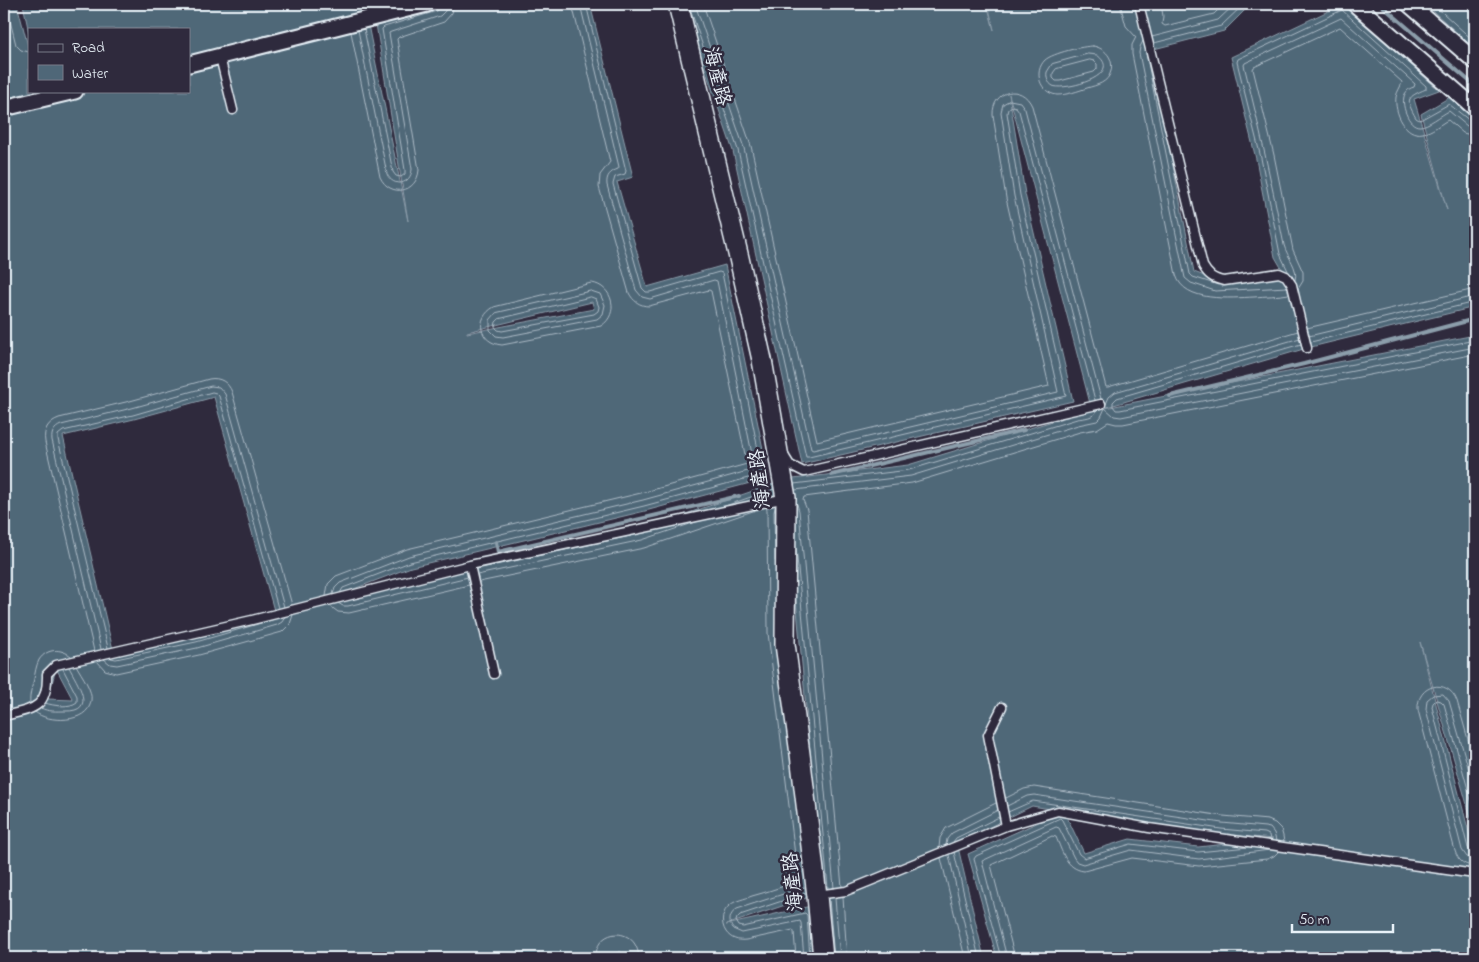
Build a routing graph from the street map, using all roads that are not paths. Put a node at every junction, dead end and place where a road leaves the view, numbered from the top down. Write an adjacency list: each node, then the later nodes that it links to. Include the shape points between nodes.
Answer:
1 (427, 4): 6 (street)
2 (678, 4): 15 (street, 海產路, via 740,258)
3 (1139, 4): 13 (lane, via 1203,266 1216,280 1279,273 1286,276 1292,286)
4 (1355, 4): 11 (street)
5 (1410, 4): 7 (street)
6 (220, 57): 8 (street); 12 (lane)
7 (1475, 62)
8 (190, 64)
9 (71, 92): 10 (street)
10 (4, 108)
11 (1475, 108)
12 (233, 110)
13 (1307, 348)
14 (1102, 404): 15 (lane, via 804,472 790,465)
15 (777, 444): 16 (street, 海產路)
16 (786, 498): 17 (lane); 23 (street, 海產路, via 785,644)
17 (470, 565): 18 (lane); 20 (lane, via 56,665 47,674 47,688 41,702 30,709)
18 (494, 674)
19 (1002, 707): 21 (lane, via 988,735)
20 (4, 716)
21 (1006, 826): 22 (lane, via 1058,811 1150,828); 23 (lane, via 846,891)
22 (1475, 874)
23 (817, 896): 24 (street, 海產路)
24 (823, 958)

